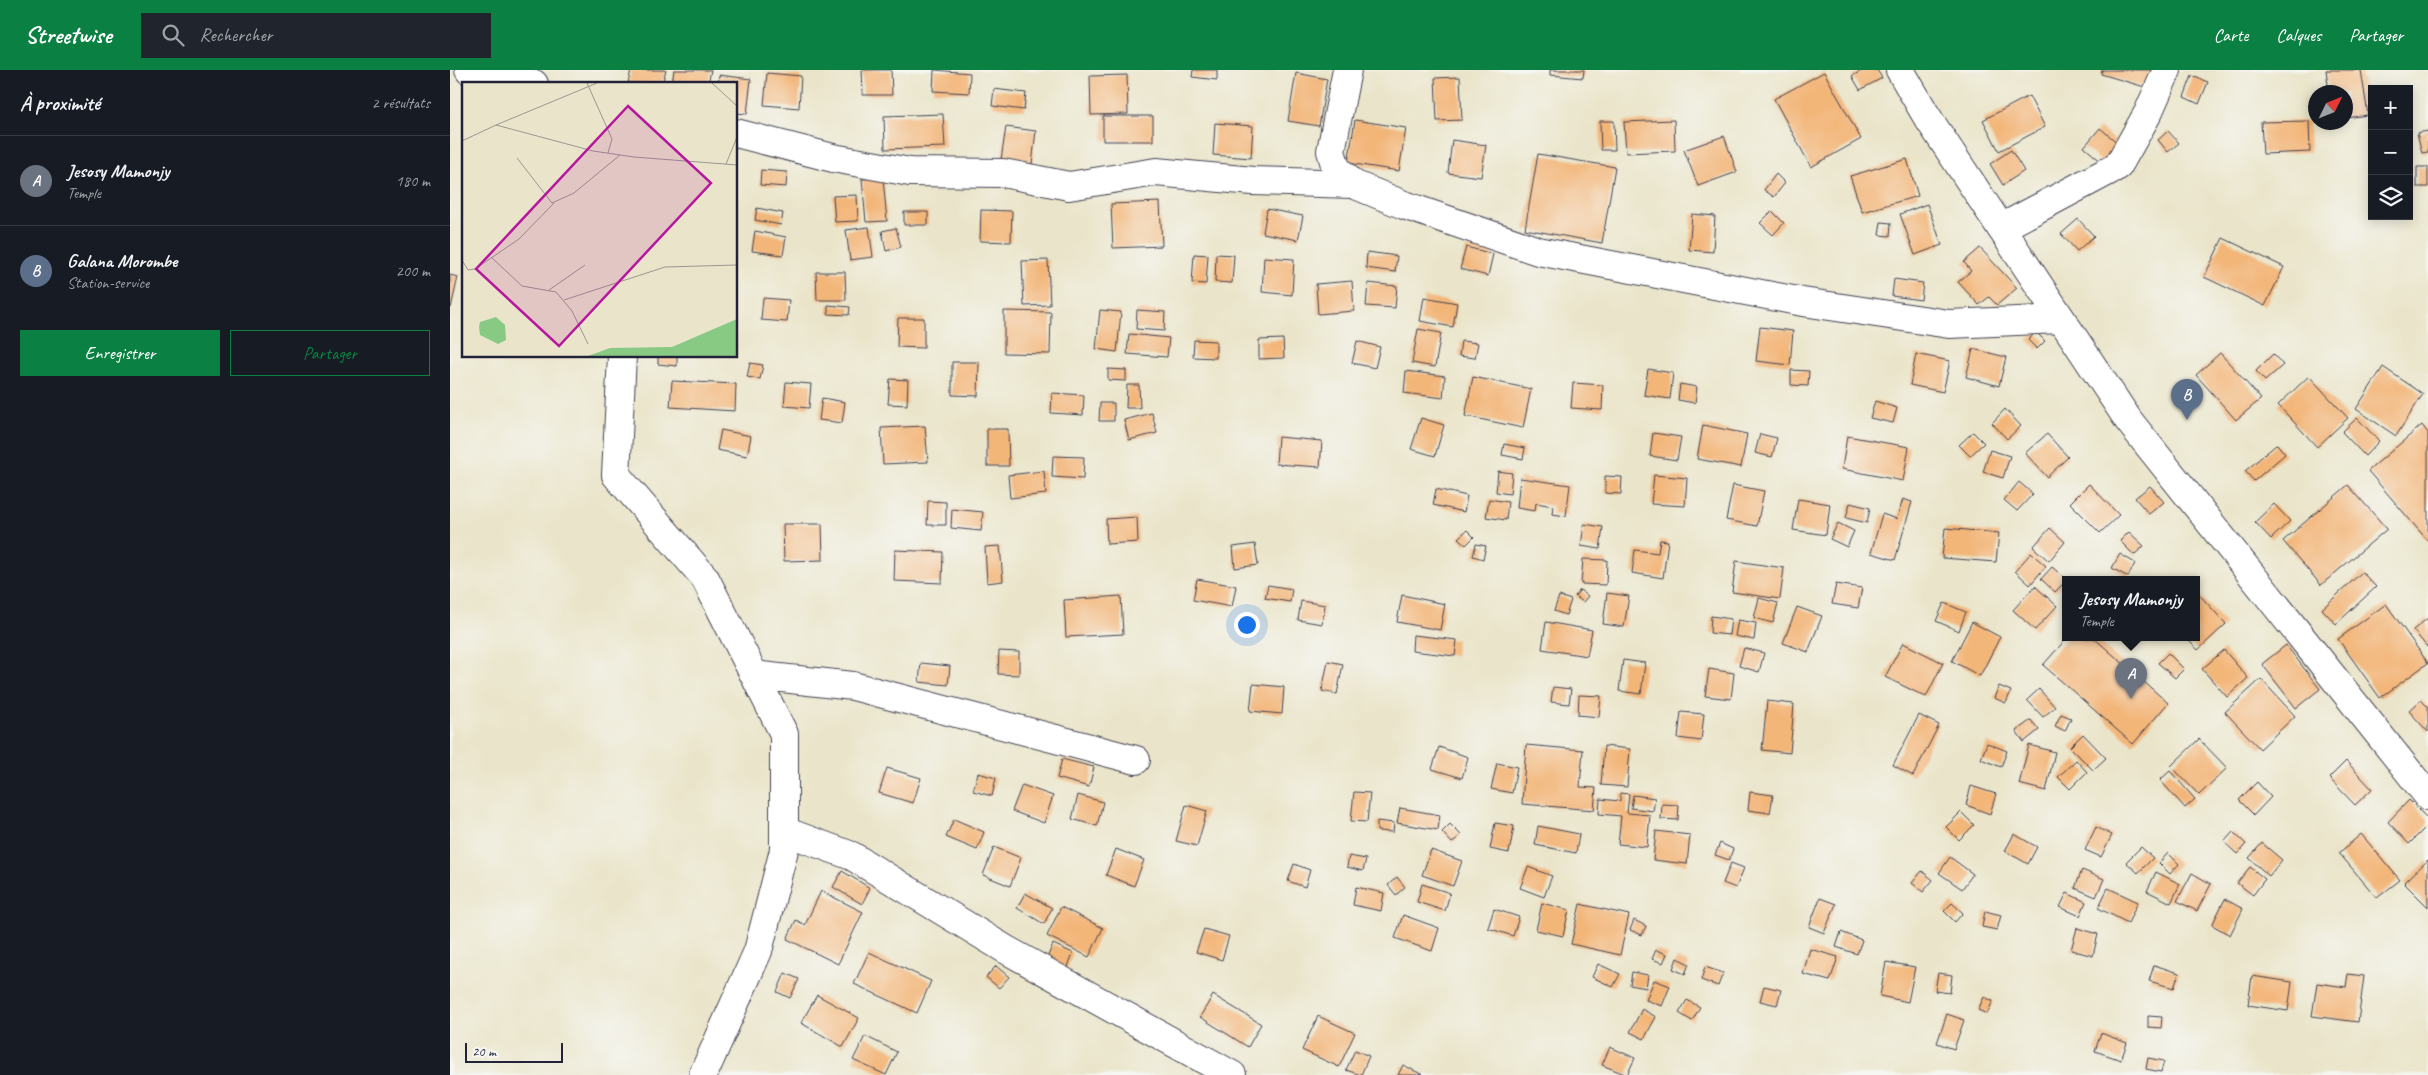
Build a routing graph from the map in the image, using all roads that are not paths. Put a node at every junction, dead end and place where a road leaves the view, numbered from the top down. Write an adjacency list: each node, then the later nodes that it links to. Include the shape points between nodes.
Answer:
1 (469, 70): 5 (street)
2 (1348, 70): 7 (street, via 1331,151 1336,168)
3 (1900, 70): 8 (street)
4 (2167, 70): 8 (street, via 2148,113 2118,166)
5 (525, 82)
6 (738, 134): 7 (street, via 833,158 910,172 1003,173 1069,186 1156,172 1252,181)
7 (1353, 184): 9 (street, via 1404,205 1538,250 1803,302 1949,324)
8 (2001, 228): 9 (street)
9 (2061, 319): 13 (street, via 2129,421)
10 (622, 358): 11 (street, via 616,475 704,578)
11 (754, 675): 12 (street, via 853,686); 14 (street, via 784,734)
12 (1136, 760)
13 (2428, 796)
14 (784, 831): 15 (street, via 784,850 758,951); 16 (street, via 852,856 1005,949)
15 (703, 1075)
16 (1232, 1075)

